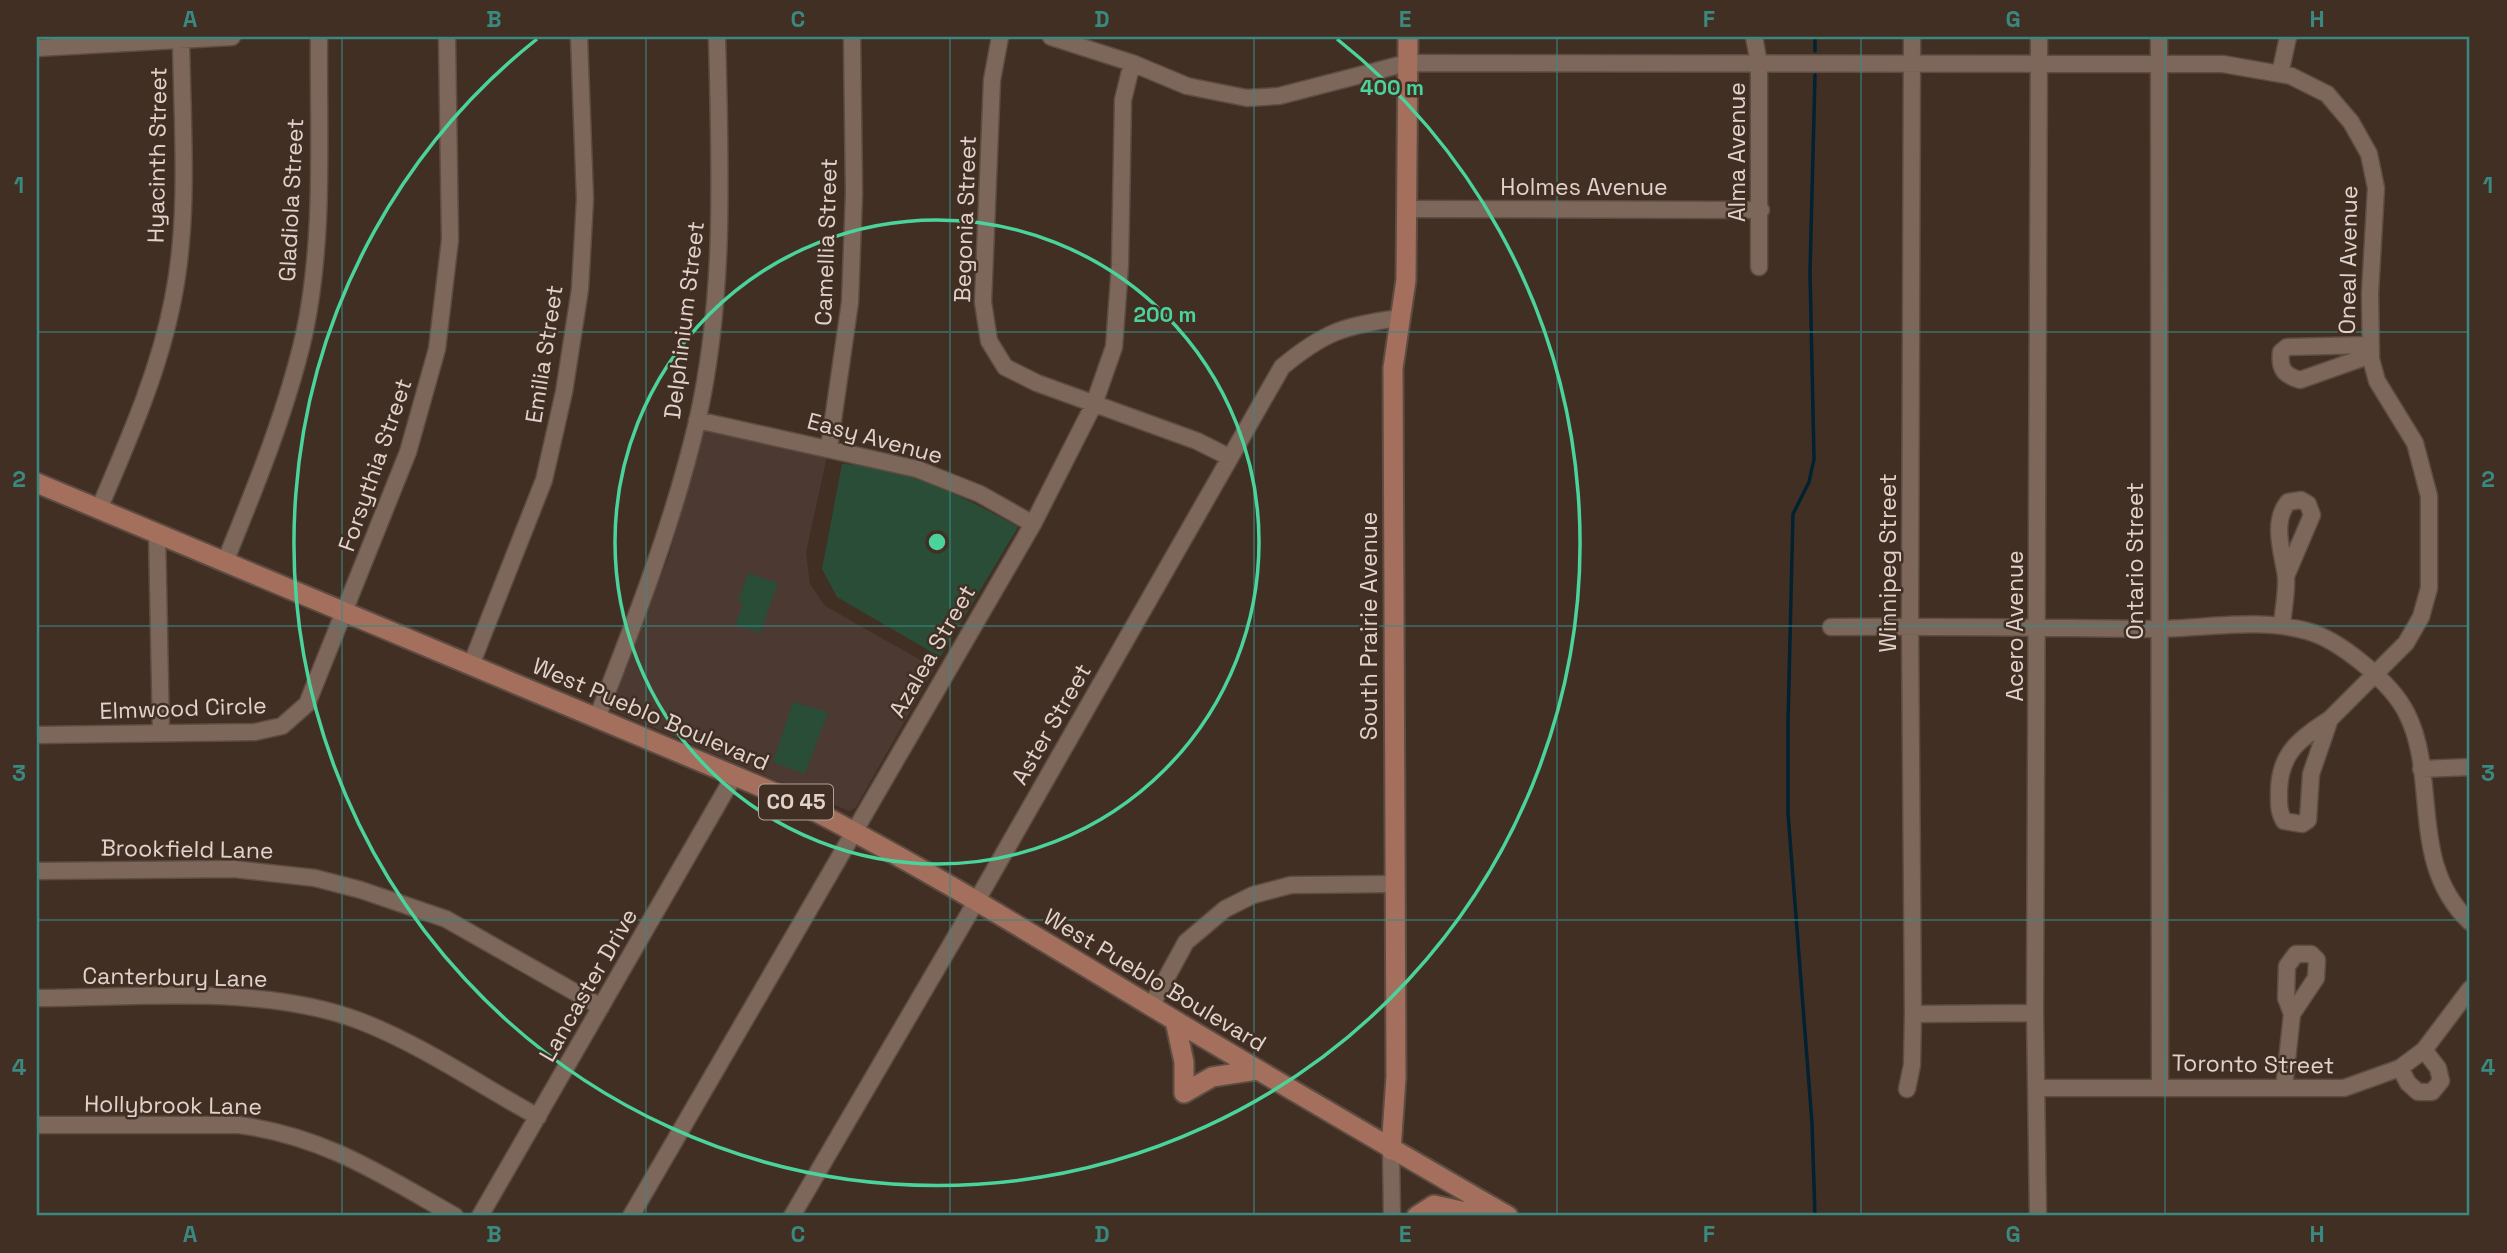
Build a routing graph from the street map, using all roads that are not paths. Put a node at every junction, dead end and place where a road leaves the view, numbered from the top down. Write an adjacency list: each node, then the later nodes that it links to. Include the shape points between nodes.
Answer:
1 (232, 37): 15 (street)
2 (318, 37): 37 (street, Gladiola Street, via 316,251 304,334 284,409)
3 (447, 37): 39 (street, Forsythia Street, via 450,240 437,349 408,452)
4 (579, 37): 45 (street, Emilia Street, via 585,199 580,289 564,392 544,480)
5 (717, 37): 30 (street, Delphinium Street, via 721,197 709,347)
6 (852, 37): 31 (street, Camellia Street, via 850,302)
7 (1000, 37): 29 (street, Begonia Street, via 992,79 983,302 989,341 1005,367)
8 (1051, 37): 19 (street, Oneal Avenue)
9 (1408, 37): 20 (main road, South Prairie Avenue)
10 (1755, 37): 17 (street, Alma Avenue)
11 (1912, 37): 21 (street, Winnipeg Street)
12 (2039, 37): 18 (street, Acero Avenue)
13 (2159, 37): 22 (street, Ontario Street)
14 (2288, 37): 23 (street)
15 (181, 39): 16 (street); 34 (street, Hyacinth Street, via 183,209 174,298 149,388)
16 (37, 47)
17 (1759, 62): 20 (street, Oneal Avenue); 21 (street, Oneal Avenue); 25 (street, Alma Avenue)
18 (2039, 62): 21 (street, Oneal Avenue); 22 (street, Oneal Avenue); 43 (street, Acero Avenue)
19 (1132, 63): 20 (street, Oneal Avenue, via 1187,86 1247,98 1279,96); 29 (street, Azalea Street, via 1123,100 1114,347)
20 (1407, 63): 24 (main road, South Prairie Avenue)
21 (1912, 63): 40 (street, Winnipeg Street)
22 (2159, 64): 23 (street, Oneal Avenue, via 2223,64); 44 (street, Ontario Street)
23 (2280, 74): 28 (street, Oneal Avenue, via 2327,94 2351,122 2369,154 2376,188)
24 (1408, 209): 25 (street, Holmes Avenue); 27 (main road, South Prairie Avenue)
25 (1761, 210): 26 (street, Alma Avenue)
26 (1759, 267)
27 (1400, 318): 32 (street, Aster Street, via 1353,324 1312,342 1282,367); 56 (main road, South Prairie Avenue, via 1393,368)
28 (2370, 350): 28 (street, via 2287,347 2280,362 2289,376 2300,380); 46 (street, Oneal Avenue, via 2377,382 2415,443 2429,496 2429,588 2421,617 2406,643)
29 (1094, 404): 32 (street, Begonia Street); 35 (street, Azalea Street)
30 (697, 420): 31 (street, Easy Avenue); 47 (street, Delphinium Street, via 675,505)
31 (829, 447): 35 (street, Easy Avenue, via 917,469 980,494)
32 (1229, 457): 57 (street, Aster Street)
33 (37, 483): 34 (main road, West Pueblo Boulevard / CO 45)
34 (99, 509): 36 (main road, West Pueblo Boulevard / CO 45)
35 (1033, 524): 54 (street, Azalea Street)
36 (157, 534): 37 (main road, West Pueblo Boulevard / CO 45); 49 (street)
37 (225, 562): 39 (main road, West Pueblo Boulevard / CO 45)
38 (2286, 576): 41 (street)
39 (346, 613): 45 (main road, West Pueblo Boulevard / CO 45); 49 (street, Elmwood Circle, via 307,704 292,720 255,732)
40 (1910, 626): 42 (street); 43 (street); 64 (street, Winnipeg Street)
41 (2282, 626): 44 (street); 46 (street, via 2309,631)
42 (1831, 627)
43 (2038, 628): 44 (street); 63 (street, Acero Avenue)
44 (2158, 629): 70 (street, Ontario Street)
45 (471, 665): 47 (main road, West Pueblo Boulevard / CO 45)
46 (2376, 675): 48 (street, Oneal Avenue); 52 (street, via 2406,712 2418,743)
47 (597, 718): 53 (main road, West Pueblo Boulevard / CO 45)
48 (2330, 719): 48 (street, Oneal Avenue, via 2311,774 2308,820 2302,824 2284,821 2279,813 2279,788 2285,758 2296,741)
49 (161, 733): 50 (street, Elmwood Circle)
50 (37, 735)
51 (2470, 767): 52 (street)
52 (2421, 769): 58 (street, via 2425,823 2434,859 2446,888)
53 (734, 775): 54 (main road, West Pueblo Boulevard / CO 45); 62 (street, Lancaster Drive)
54 (853, 831): 57 (main road, West Pueblo Boulevard / CO 45); 79 (street, Azalea Street)
55 (37, 871): 62 (street, Brookfield Lane, via 234,869 315,878 446,919)
56 (1394, 884): 61 (street, via 1291,885 1253,895 1225,909 1186,942); 76 (main road, South Prairie Avenue, via 1396,1077)
57 (975, 902): 61 (main road, West Pueblo Boulevard / CO 45); 80 (street, Aster Street)
58 (2470, 922)
59 (2470, 989): 67 (street, Toronto Street)
60 (37, 998): 74 (street, Canterbury Lane, via 243,997 358,1020)
61 (1151, 1006): 66 (main road, West Pueblo Boulevard / CO 45)
62 (601, 1007): 74 (street, Lancaster Drive)
63 (2035, 1013): 64 (street); 72 (street, Acero Avenue)
64 (1913, 1014): 71 (street, Winnipeg Street)
65 (2292, 1014): 73 (street)
66 (1175, 1021): 69 (main road, West Pueblo Boulevard / CO 45); 69 (main road, via 1184,1062 1184,1093 1212,1077)
67 (2424, 1050): 68 (street, Toronto Street); 68 (street, via 2438,1068 2441,1081 2432,1092 2418,1092)
68 (2400, 1068): 73 (street, Toronto Street, via 2344,1088)
69 (1257, 1070): 76 (main road, West Pueblo Boulevard / CO 45)
70 (2160, 1086): 72 (street, Toronto Street); 73 (street, Toronto Street)
71 (1907, 1088)
72 (2037, 1088): 85 (street, Acero Avenue)
73 (2284, 1088)
74 (538, 1117): 78 (street, Lancaster Drive)
75 (37, 1125): 77 (street, Hollybrook Lane, via 239,1125 273,1130 336,1149)
76 (1391, 1150): 81 (street, South Prairie Avenue); 84 (main road, West Pueblo Boulevard / CO 45)
77 (455, 1216)
78 (481, 1216)
79 (631, 1216)
80 (792, 1216)
81 (1392, 1216)
82 (1417, 1216): 83 (main road, via 1434,1205)
83 (1483, 1216)
84 (1508, 1216)
85 (2038, 1216)

